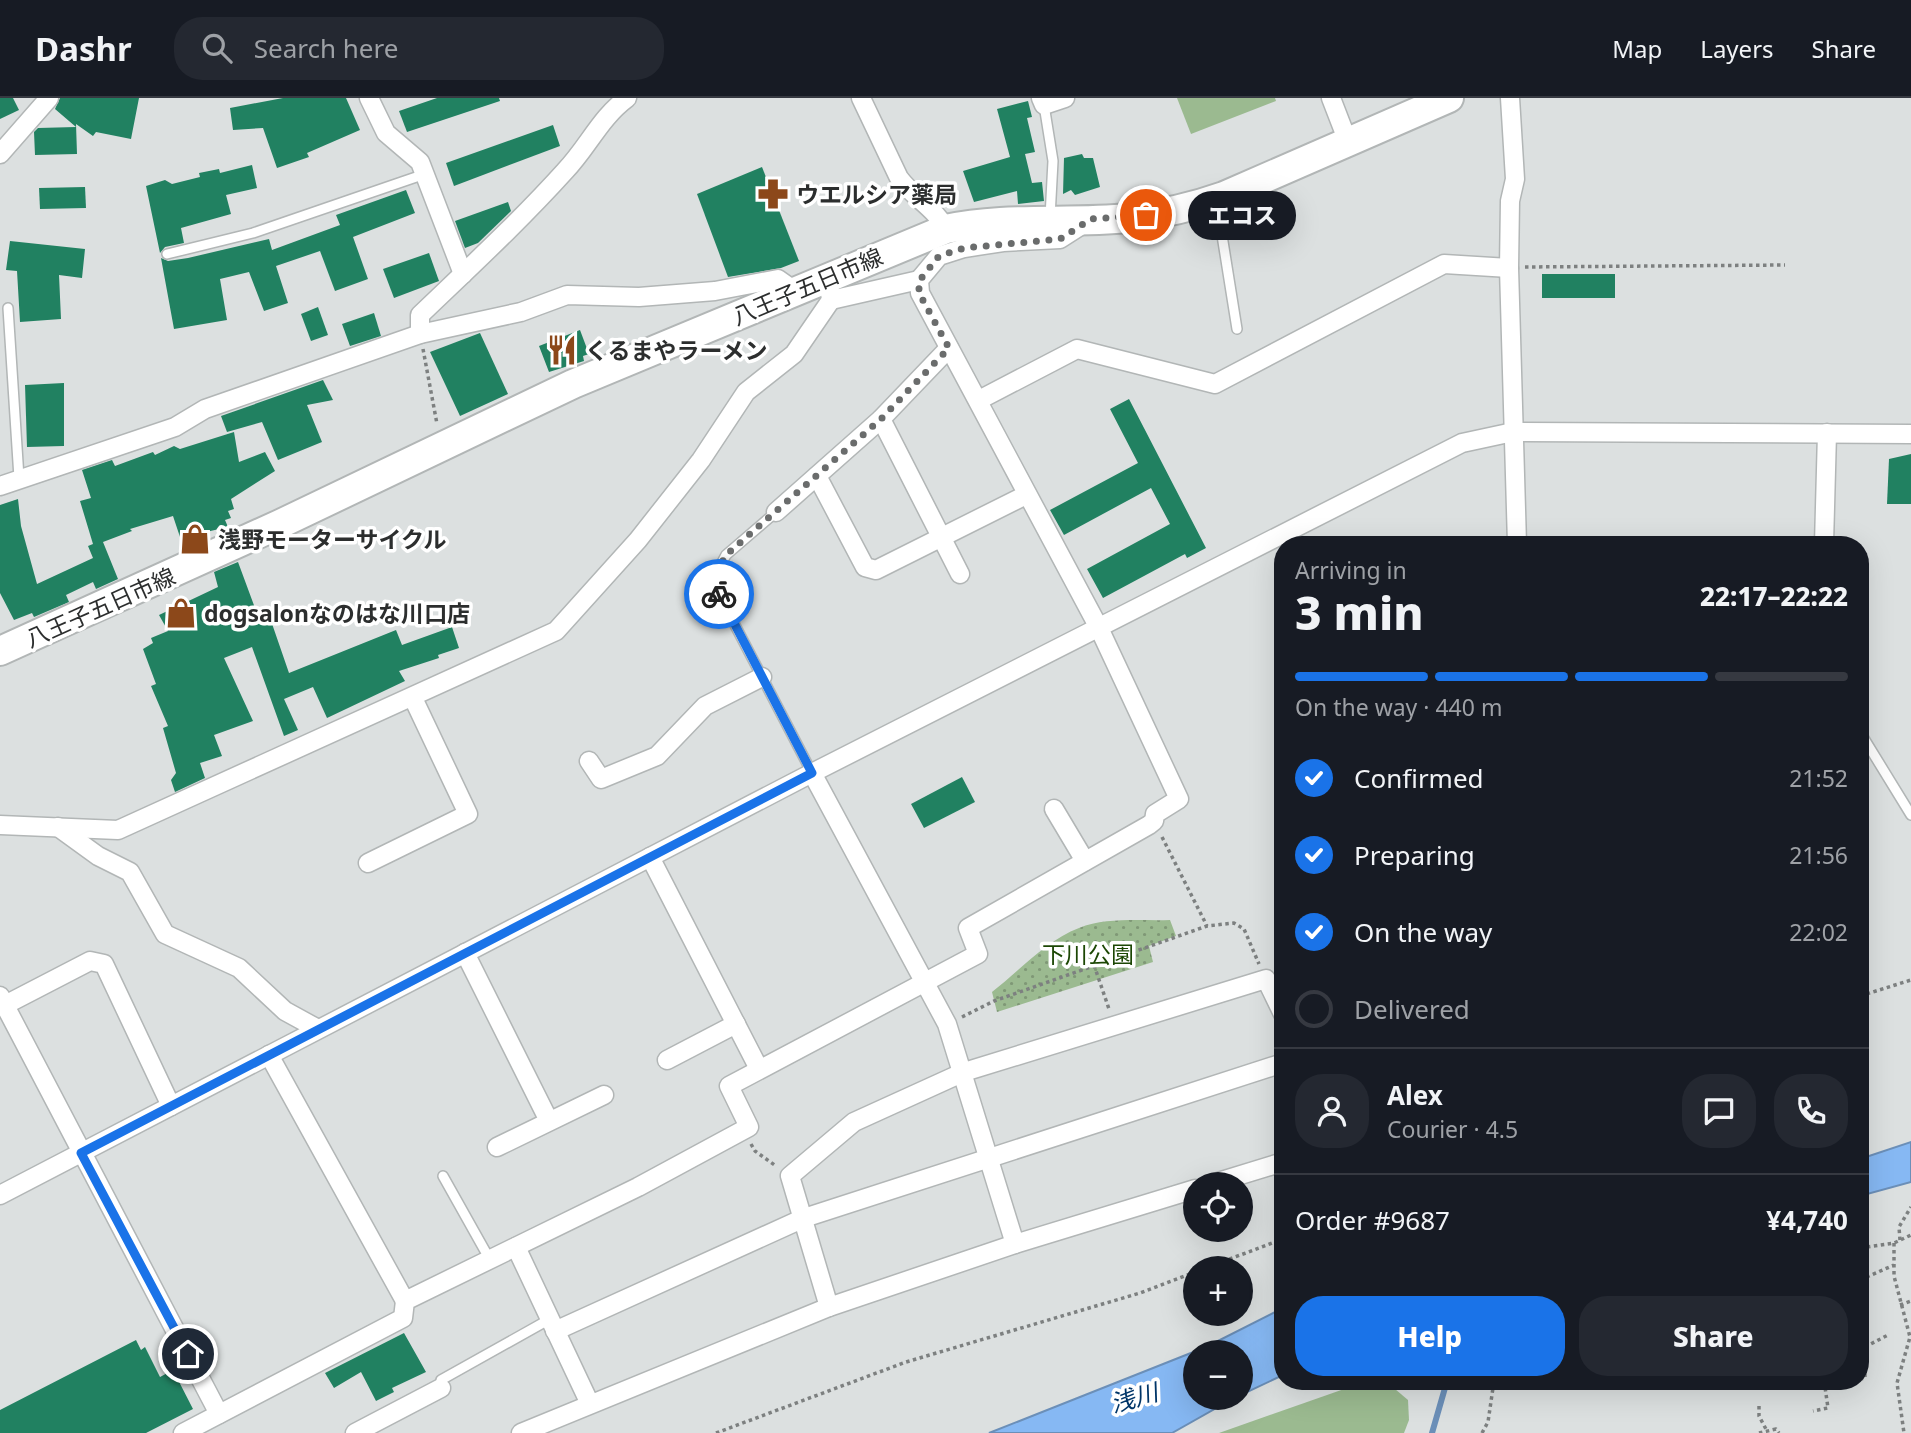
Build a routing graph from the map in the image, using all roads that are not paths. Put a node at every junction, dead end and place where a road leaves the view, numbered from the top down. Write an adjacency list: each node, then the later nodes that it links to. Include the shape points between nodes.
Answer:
1 (49, 98): 11 (street)
2 (369, 98): 12 (street, via 386,133 420,162)
3 (627, 98): 19 (street, via 610,111 573,163 511,231)
4 (861, 98): 16 (street, via 899,178 937,212)
5 (1065, 98): 9 (street)
6 (1331, 98): 10 (street)
7 (1449, 98): 10 (main road, 八王子五日市線)
8 (1510, 98): 18 (street, via 1515,179 1510,201)
9 (1042, 101): 15 (lane, via 1053,162)
10 (1348, 142): 13 (main road, 八王子五日市線)
11 (0, 154)
12 (425, 174): 17 (lane, via 253,233); 19 (street)
13 (1216, 199): 14 (main road, 八王子五日市線, via 1166,212); 24 (lane)
14 (1091, 219): 15 (main road, 八王子五日市線); 20 (street, via 1060,239 990,244 939,256)
15 (1050, 220): 16 (main road, 八王子五日市線, via 990,221)
16 (946, 229): 21 (main road, 八王子五日市線)
17 (167, 254)
18 (1509, 268): 27 (street, via 1444,264 1215,384 1077,349); 29 (street)
19 (463, 274): 25 (street, via 420,316)
20 (919, 281): 21 (street); 26 (street, via 919,293)
21 (829, 289): 22 (main road, 八王子五日市線); 46 (street, via 794,354 746,392 701,460 638,540 556,631)
22 (795, 291): 25 (street, via 778,279 715,291 639,297 567,295 521,312); 44 (main road, 八王子五日市線, via 573,384)
23 (8, 308): 33 (lane)
24 (1237, 329)
25 (420, 334): 33 (street, via 205,409 175,427)
26 (949, 348): 27 (street); 28 (street)
27 (979, 400): 35 (street)
28 (881, 419): 32 (street); 40 (street)
29 (1513, 432): 30 (street); 37 (street, via 1461,443); 38 (street)
30 (1827, 433): 31 (street); 39 (street)
31 (1911, 433)
32 (817, 476): 36 (street); 40 (street, via 865,567 876,570)
33 (19, 478): 34 (street)
34 (0, 486)
35 (1026, 495): 40 (street); 43 (street)
36 (776, 512): 45 (lane, via 726,555 712,581)
37 (1279, 536)
38 (1517, 536)
39 (1824, 536)
40 (942, 537): 42 (street)
41 (1274, 539): 43 (street)
42 (960, 574)
43 (1099, 628): 49 (street); 55 (street, via 1179,799 1155,814 1154,821)
44 (0, 652)
45 (762, 677): 48 (street, via 705,706 657,757 601,779); 49 (lane)
46 (413, 698): 53 (street, via 118,830); 56 (street, via 468,814)
47 (1869, 747): 51 (lane)
48 (589, 761)
49 (812, 773): 54 (street); 58 (street)
50 (1054, 809): 55 (street)
51 (1911, 815)
52 (0, 825): 53 (street)
53 (58, 827): 62 (street, via 130,872 165,934 239,968 285,1011)
54 (650, 857): 57 (street); 61 (street)
55 (1085, 861): 58 (street, via 968,928 978,954)
56 (368, 863)
57 (465, 954): 62 (street); 70 (street)
58 (925, 982): 66 (street); 67 (street)
59 (1274, 995): 67 (street, via 1266,979)
60 (2, 1001): 69 (street, via 90,961 104,964); 72 (street)
61 (736, 1024): 64 (street); 66 (street)
62 (318, 1029): 63 (street)
63 (269, 1055): 69 (street); 83 (street)
64 (667, 1060)
65 (1274, 1066): 73 (street)
66 (759, 1069): 81 (street, via 729,1086 749,1127)
67 (964, 1072): 73 (street); 79 (street, via 854,1122 790,1176)
68 (604, 1095): 70 (street)
69 (171, 1106): 72 (street)
70 (549, 1121): 71 (street)
71 (497, 1147)
72 (81, 1153): 78 (street); 88 (street)
73 (989, 1157): 79 (street); 80 (street)
74 (1274, 1165): 75 (street)
75 (1250, 1172)
76 (443, 1176): 82 (lane)
77 (1183, 1193): 80 (street)
78 (0, 1195)
79 (804, 1218): 84 (street); 85 (street)
80 (1016, 1244): 84 (street)
81 (516, 1247): 82 (street); 85 (street)
82 (489, 1258): 83 (street)
83 (405, 1301): 88 (street, via 403,1318)
84 (829, 1307): 87 (street)
85 (552, 1325): 86 (lane, via 441,1380); 87 (street)
86 (442, 1388): 90 (street)
87 (590, 1404): 91 (street)
88 (219, 1414): 89 (street)
89 (183, 1433)
90 (355, 1433)
91 (521, 1433)

